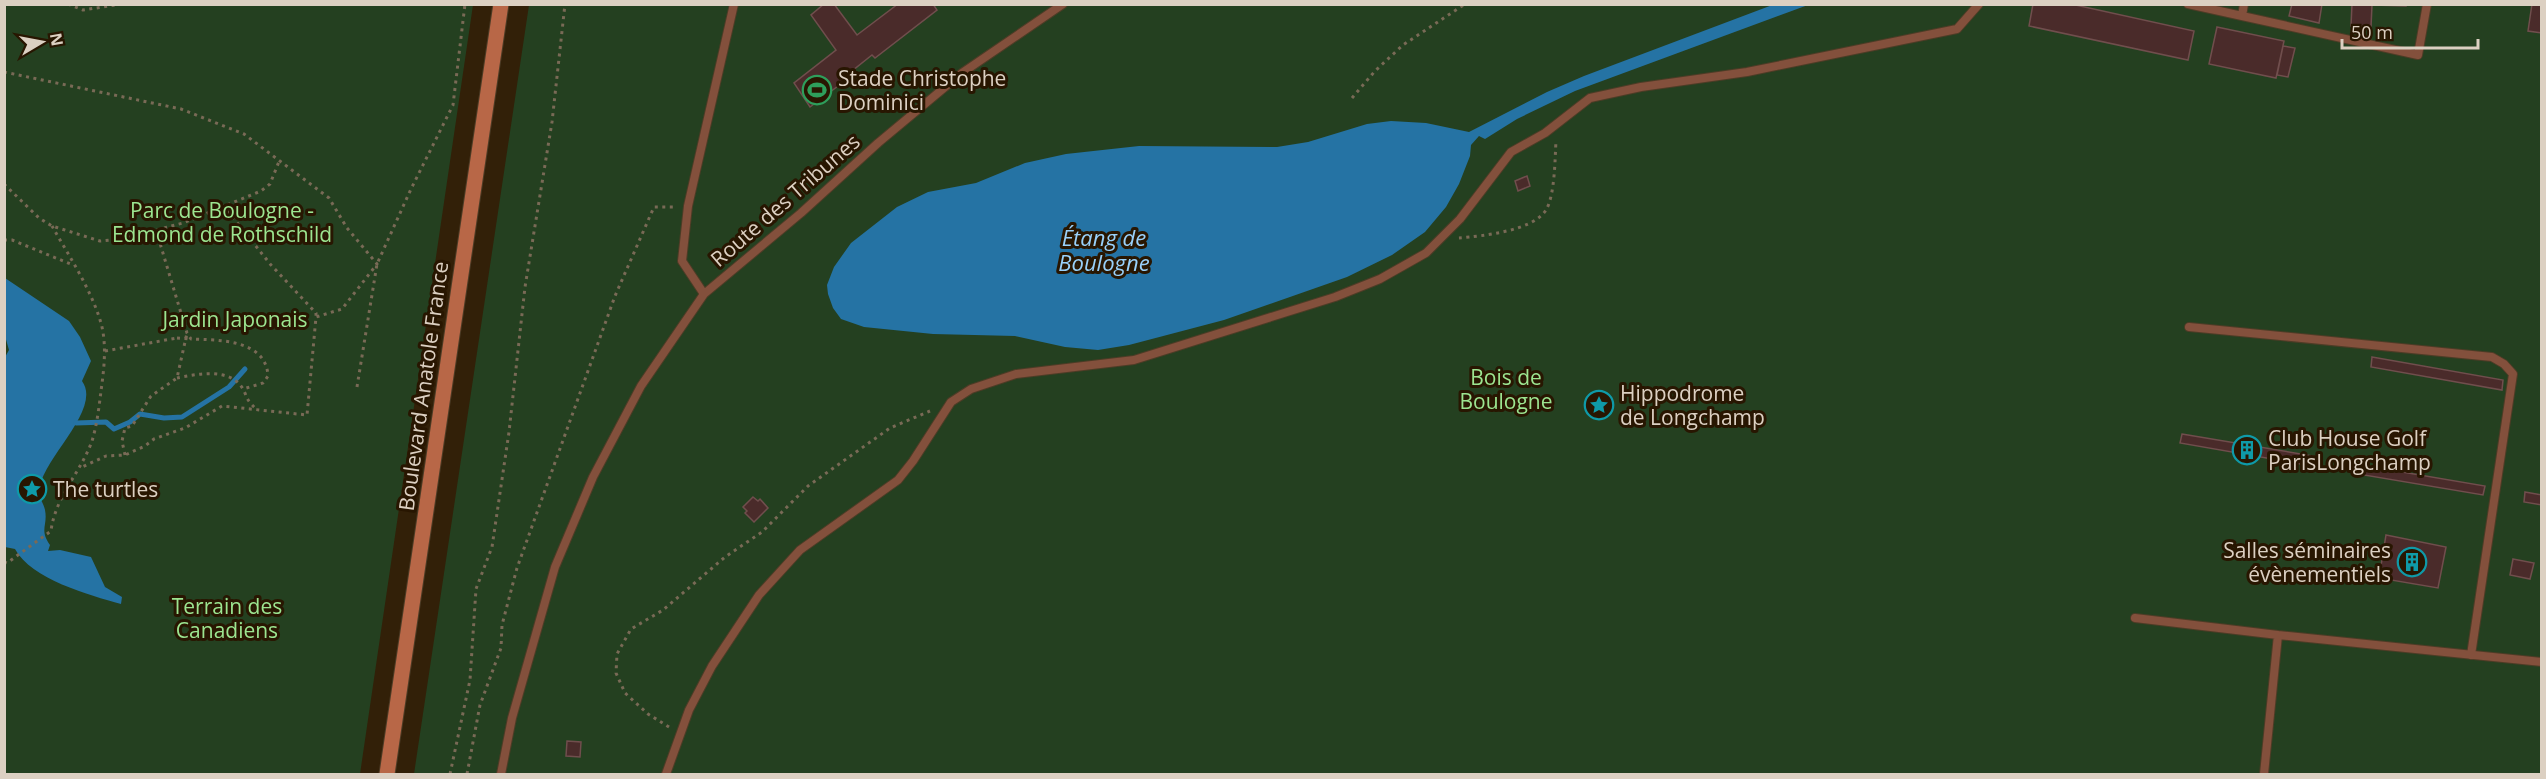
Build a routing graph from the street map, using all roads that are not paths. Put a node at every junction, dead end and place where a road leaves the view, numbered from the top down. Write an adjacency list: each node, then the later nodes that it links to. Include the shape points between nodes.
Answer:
1 (501, 4): 15 (main road, Boulevard Anatole France)
2 (734, 4): 9 (lane, via 688,206 682,261)
3 (1063, 4): 9 (lane, Route des Tribunes, via 962,73)
4 (1979, 4): 17 (lane, via 1957,29 1747,72 1590,98 1545,133 1511,152 1460,219 1426,253 1380,279 1335,297 1134,360 1016,374 971,389 951,402 898,480 800,550 759,595 712,666 689,710)
5 (2188, 4): 8 (lane)
6 (2244, 4): 8 (lane)
7 (2427, 4): 8 (lane, via 2418,55)
8 (2242, 16)
9 (704, 294): 16 (lane, Route des Tribunes, via 641,386 588,487 555,567 512,718)
10 (2189, 327): 13 (lane, via 2492,357 2504,363 2513,374)
11 (2135, 618): 12 (lane)
12 (2278, 635): 13 (lane); 18 (lane)
13 (2471, 655): 14 (lane)
14 (2541, 662)
15 (387, 774)
16 (501, 774)
17 (666, 774)
18 (2264, 774)

